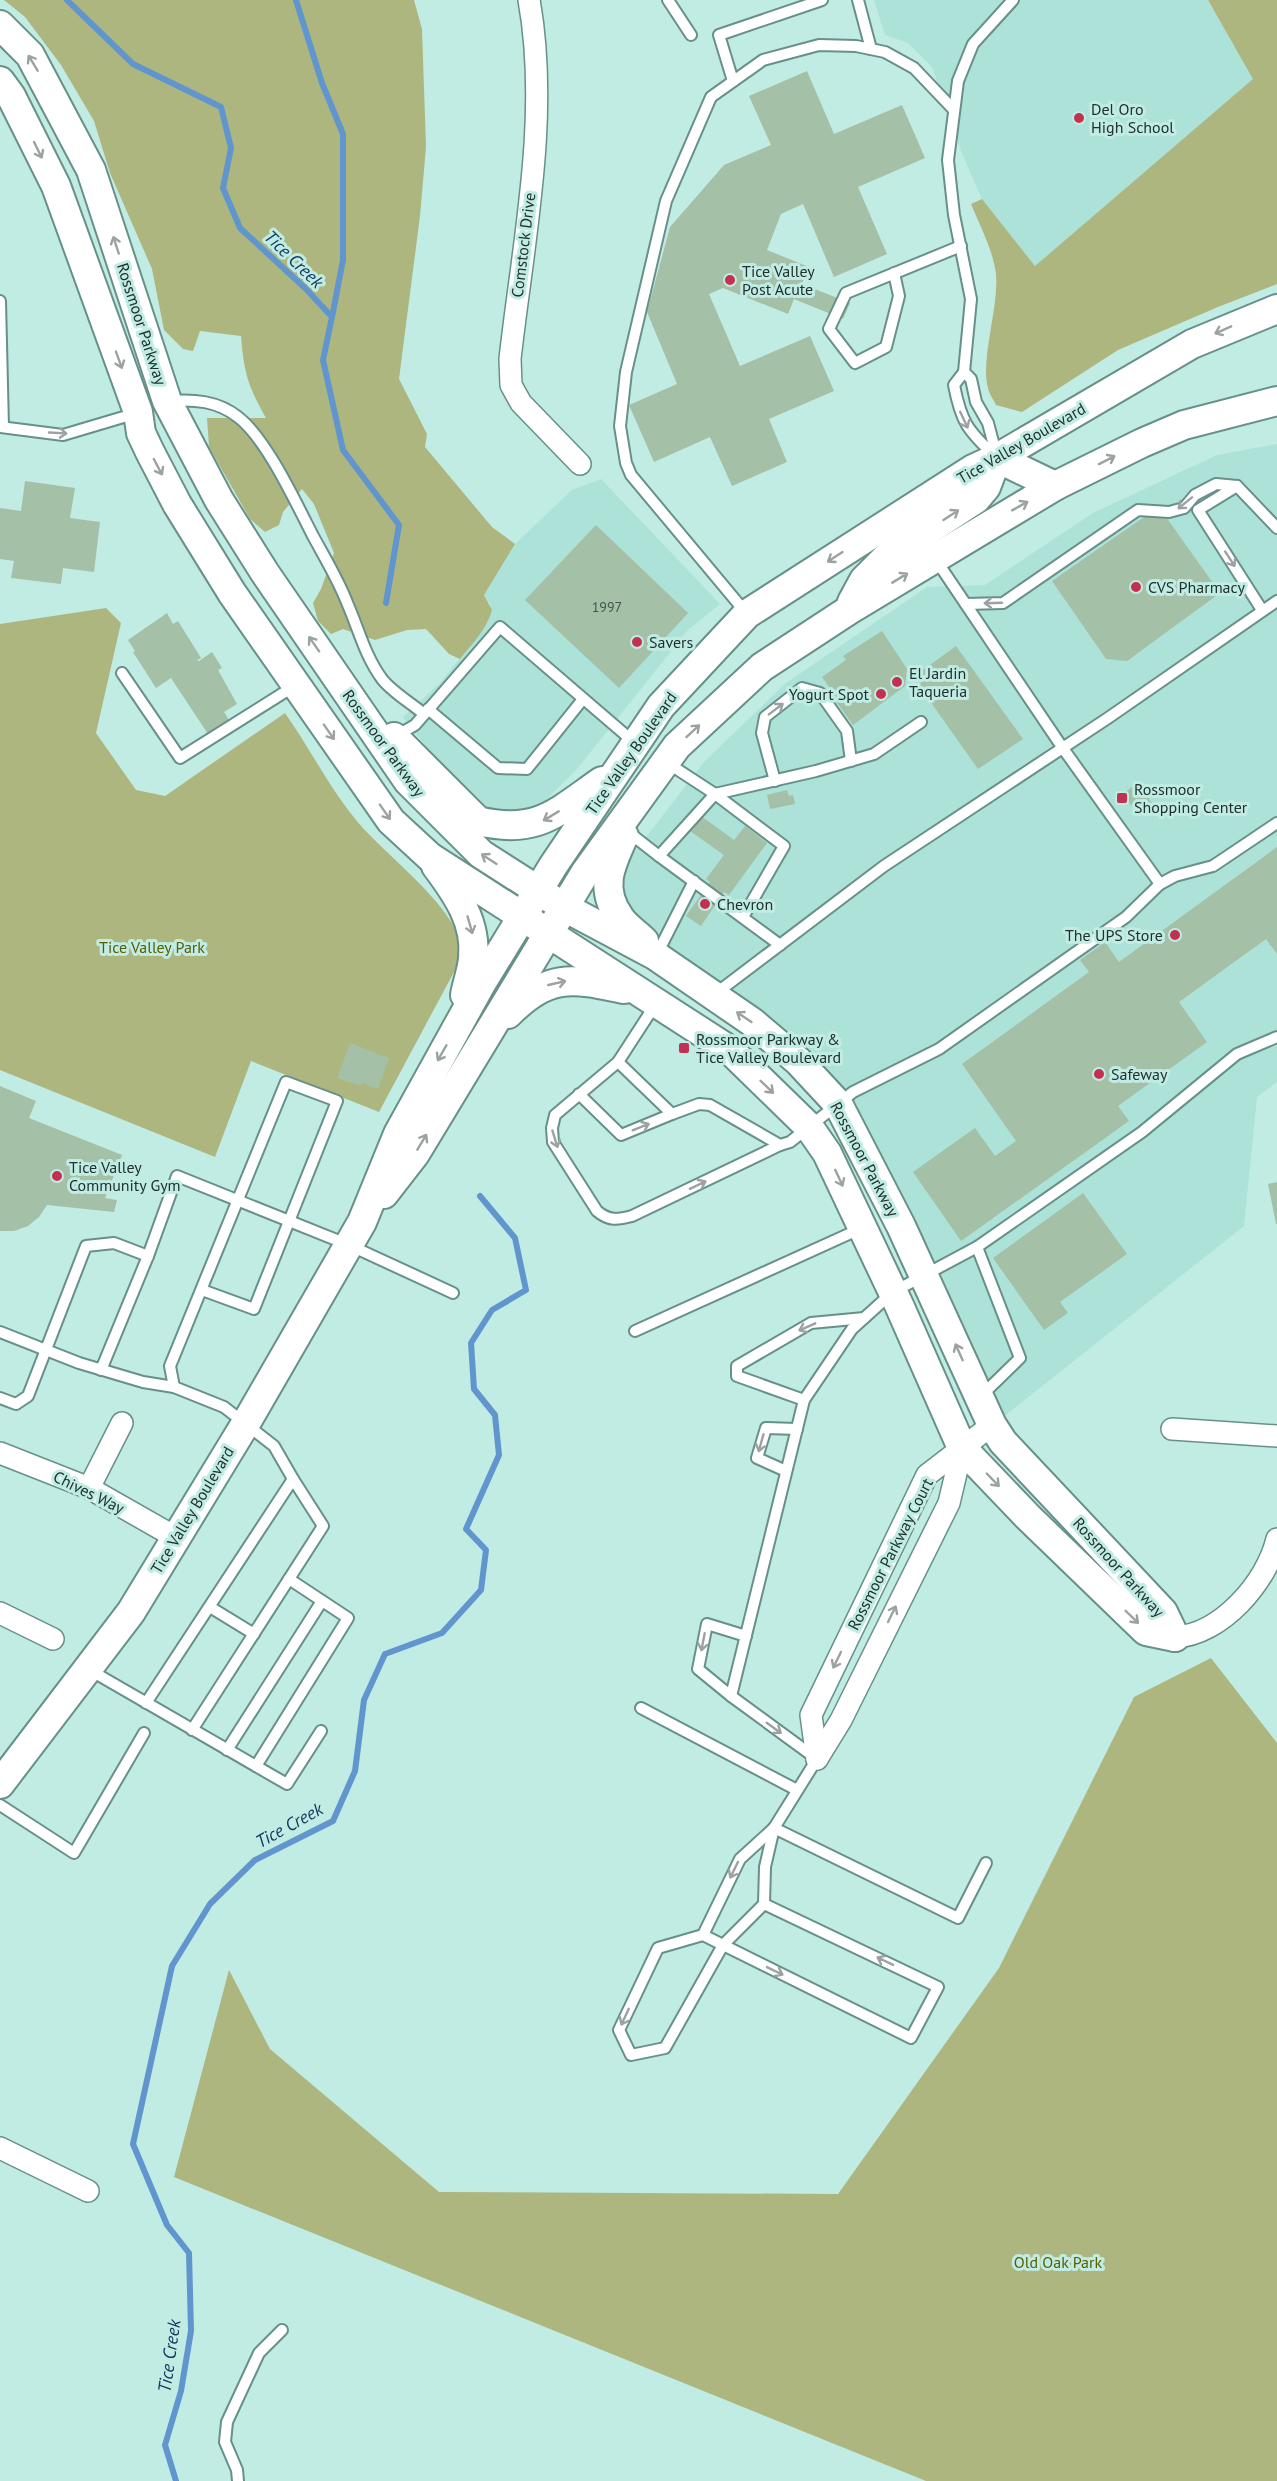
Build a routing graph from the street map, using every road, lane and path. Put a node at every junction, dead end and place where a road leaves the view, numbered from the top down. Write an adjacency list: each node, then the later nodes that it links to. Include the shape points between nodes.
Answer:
1 (529, 0): 24 (street, Comstock Drive, via 536,37 534,159 510,359 511,385 521,403)
2 (668, 0): 7 (lane)
3 (822, 0): 9 (lane, via 719,35)
4 (858, 0): 8 (lane)
5 (1013, 0): 12 (lane, via 973,44 958,81)
6 (0, 25): 11 (street, Rossmoor Parkway, one-way to 6, via 30,55)
7 (691, 35)
8 (871, 49): 9 (lane, via 819,45 763,60); 12 (lane, via 915,68)
9 (733, 81): 33 (lane, via 711,97 666,201 626,372 620,426 631,475)
10 (4, 93): 13 (street, Rossmoor Parkway)
11 (56, 103): 13 (street); 19 (street, Rossmoor Parkway, one-way to 11, via 91,170)
12 (954, 110): 14 (lane, via 948,160)
13 (25, 123): 21 (street, Rossmoor Parkway, one-way to 21, via 56,186)
14 (961, 246): 15 (lane); 18 (lane, via 972,299)
15 (894, 273): 15 (lane, via 846,293 829,329 855,363 886,347 899,296)
16 (0, 301): 22 (lane)
17 (1277, 309): 23 (street, Tice Valley Boulevard, one-way to 23, via 1192,344)
18 (964, 372): 23 (lane, via 971,379 976,402 988,423); 23 (lane, one-way to 23, via 954,386 960,413 970,433)
19 (167, 401): 21 (street); 37 (lane, via 206,401 237,416 254,430 339,584 374,666 383,680); 39 (street, Rossmoor Parkway, one-way to 19, via 335,675 265,573 219,500)
20 (1277, 401): 25 (street, Tice Valley Boulevard, one-way to 20, via 1184,425)
21 (138, 412): 22 (lane, one-way to 21, via 63,435); 35 (street, Rossmoor Parkway, one-way to 35, via 141,433 177,504)
22 (2, 427)
23 (997, 458): 25 (street); 31 (street, one-way to 23, via 864,580 887,557 976,499 986,487); 33 (street, Tice Valley Boulevard, one-way to 33, via 973,469)
24 (579, 464)
25 (1055, 486): 28 (street, Tice Valley Boulevard, one-way to 25)
26 (1237, 486): 27 (lane); 30 (lane, one-way to 30, via 1216,484 1195,495 1184,507 1169,512 1138,510 1003,603); 32 (lane, one-way to 32, via 1198,510)
27 (1277, 528)
28 (934, 557): 30 (lane); 31 (street, Tice Valley Boulevard, one-way to 28)
29 (1277, 601): 32 (lane)
30 (966, 603): 41 (lane)
31 (849, 610): 43 (street, Tice Valley Boulevard, one-way to 31, via 676,746 762,667)
32 (1262, 610): 41 (lane)
33 (747, 614): 40 (street, Tice Valley Boulevard, via 661,706)
34 (122, 673): 35 (lane, via 180,758)
35 (296, 685): 51 (street, Rossmoor Parkway, one-way to 51, via 391,821)
36 (583, 699): 37 (lane, via 527,769 498,768); 37 (lane, via 500,627); 40 (lane)
37 (426, 711): 39 (lane, via 415,725)
38 (921, 722): 42 (lane, via 874,754)
39 (388, 741): 44 (street, one-way to 39, via 540,822 493,825 478,821); 54 (street, Rossmoor Parkway, one-way to 39, via 481,854 408,781)
40 (635, 744): 44 (street, Tice Valley Boulevard)
41 (1062, 747): 53 (lane); 59 (lane, via 884,866)
42 (851, 761): 45 (lane); 45 (lane, one-way to 42, via 762,732 765,717 802,688 820,693 847,731)
43 (666, 762): 46 (street, Tice Valley Boulevard); 47 (lane)
44 (616, 771): 54 (street, Tice Valley Boulevard)
45 (775, 781): 47 (lane)
46 (643, 793): 49 (street); 55 (street, Tice Valley Boulevard)
47 (715, 794): 50 (lane); 57 (lane, via 784,846)
48 (1277, 823): 53 (lane, via 1213,866)
49 (627, 831): 50 (lane); 60 (street, via 614,857 606,891 621,919)
50 (659, 856): 52 (lane)
51 (430, 857): 56 (street, Rossmoor Parkway); 63 (street, one-way to 63, via 470,920 474,939)
52 (694, 881): 57 (lane); 60 (lane)
53 (1160, 884): 68 (lane, via 1126,917 939,1048 853,1092)
54 (538, 891): 55 (street, Rossmoor Parkway); 56 (street, Tice Valley Boulevard)
55 (564, 907): 58 (street, Tice Valley Boulevard); 60 (street, Rossmoor Parkway)
56 (523, 915): 58 (street, Rossmoor Parkway); 63 (street, Tice Valley Boulevard)
57 (743, 917): 59 (lane)
58 (548, 932): 62 (street, Rossmoor Parkway); 65 (street, Tice Valley Boulevard)
59 (780, 945): 61 (lane)
60 (656, 956): 61 (street, Rossmoor Parkway)
61 (713, 996): 68 (street, Rossmoor Parkway, one-way to 61, via 798,1061 753,1022)
62 (650, 998): 65 (street, one-way to 62, via 519,1003 546,985 583,980); 66 (lane); 70 (street, Rossmoor Parkway, one-way to 70, via 731,1052)
63 (459, 1025): 75 (street, Tice Valley Boulevard, one-way to 75, via 399,1134)
64 (1277, 1038): 76 (lane, via 1238,1054 1142,1132)
65 (480, 1044): 75 (street, Tice Valley Boulevard, one-way to 65, via 415,1154)
66 (618, 1062): 67 (lane); 69 (lane)
67 (579, 1094): 69 (lane, one-way to 69, via 621,1135); 71 (lane, one-way to 71, via 555,1115 553,1142 597,1211 607,1219 632,1216)
68 (838, 1104): 70 (lane); 78 (street, Rossmoor Parkway)
69 (672, 1114): 71 (lane, via 699,1104 710,1105)
70 (809, 1127): 71 (lane); 74 (street, Rossmoor Parkway, one-way to 74, via 827,1153)
71 (780, 1145)
72 (239, 1201): 73 (lane); 73 (lane, via 286,1082 337,1101); 77 (lane, via 177,1176); 79 (lane)
73 (288, 1221): 75 (lane); 79 (lane, via 254,1309)
74 (862, 1227): 80 (street, Rossmoor Parkway); 83 (lane)
75 (356, 1233): 81 (lane); 92 (street, Tice Valley Boulevard)
76 (977, 1247): 78 (lane); 89 (lane, via 1020,1358)
77 (148, 1256): 85 (lane, via 114,1243 86,1246); 86 (lane)
78 (924, 1275): 80 (lane); 89 (street, Rossmoor Parkway, one-way to 78)
79 (202, 1290): 87 (lane, via 170,1366)
80 (893, 1292): 82 (lane); 97 (street, Rossmoor Parkway)
81 (453, 1293)
82 (864, 1318): 90 (lane, via 852,1329); 90 (lane, one-way to 90, via 811,1323 737,1366 737,1376)
83 (635, 1331)
84 (0, 1332): 85 (lane)
85 (44, 1350): 86 (lane); 88 (lane, via 28,1396 16,1404)
86 (101, 1370): 87 (lane)
87 (174, 1387): 92 (lane, via 224,1407)
88 (0, 1398)
89 (979, 1398): 93 (street, Rossmoor Parkway)
90 (804, 1400): 94 (lane)
91 (122, 1423): 101 (street)
92 (246, 1423): 100 (lane, via 274,1446); 102 (street, Tice Valley Boulevard)
93 (992, 1425): 97 (street); 110 (street, Rossmoor Parkway, via 1003,1442 1163,1612)
94 (797, 1429): 99 (lane); 99 (lane, one-way to 99, via 766,1428 757,1458)
95 (1172, 1429): 96 (street)
96 (1277, 1436)
97 (962, 1448): 110 (street, Rossmoor Parkway, one-way to 110, via 1146,1631); 120 (street, Rossmoor Parkway Court, one-way to 97, via 841,1720 949,1503); 120 (street, Rossmoor Parkway Court, one-way to 120, via 927,1475 811,1715)
98 (0, 1453): 101 (street, Chives Way)
99 (786, 1471): 109 (lane)
100 (293, 1479): 104 (lane, via 323,1526); 106 (lane)
101 (89, 1488): 102 (street, Chives Way)
102 (175, 1538): 112 (street, Tice Valley Boulevard, via 131,1612)
103 (1277, 1539): 110 (street, via 1264,1573 1248,1596 1225,1616 1191,1636)
104 (289, 1579): 105 (lane); 108 (lane)
105 (322, 1601): 119 (lane); 121 (lane, via 348,1618)
106 (210, 1607): 108 (lane); 114 (lane)
107 (0, 1613): 111 (street)
108 (254, 1634): 116 (lane)
109 (746, 1636): 113 (lane); 113 (lane, one-way to 113, via 707,1624 698,1669)
110 (1175, 1637)
111 (53, 1639)
112 (88, 1669): 114 (lane); 122 (street, Tice Valley Boulevard)
113 (731, 1696): 120 (lane, one-way to 120)
114 (146, 1703): 116 (lane)
115 (641, 1708): 123 (lane)
116 (192, 1730): 119 (lane)
117 (321, 1731): 121 (lane, via 287,1784)
118 (144, 1733): 124 (lane, via 74,1853)
119 (227, 1750): 121 (lane)
120 (817, 1759): 123 (lane)
121 (256, 1766)
122 (0, 1784)
123 (797, 1790): 125 (lane)
124 (0, 1805)
125 (774, 1828): 126 (lane, via 958,1918); 127 (lane, via 765,1867); 128 (lane, one-way to 128, via 740,1859)
126 (986, 1863)
127 (764, 1904): 129 (lane); 129 (lane, one-way to 127, via 911,2038 938,1987)
128 (703, 1935): 129 (lane); 129 (lane, one-way to 129, via 658,1948 619,2030 631,2055 665,2048)
129 (723, 1945)
130 (0, 2148): 131 (street)
131 (88, 2191)
132 (282, 2330): 133 (lane, via 259,2354 227,2422 225,2442)
133 (238, 2481)

